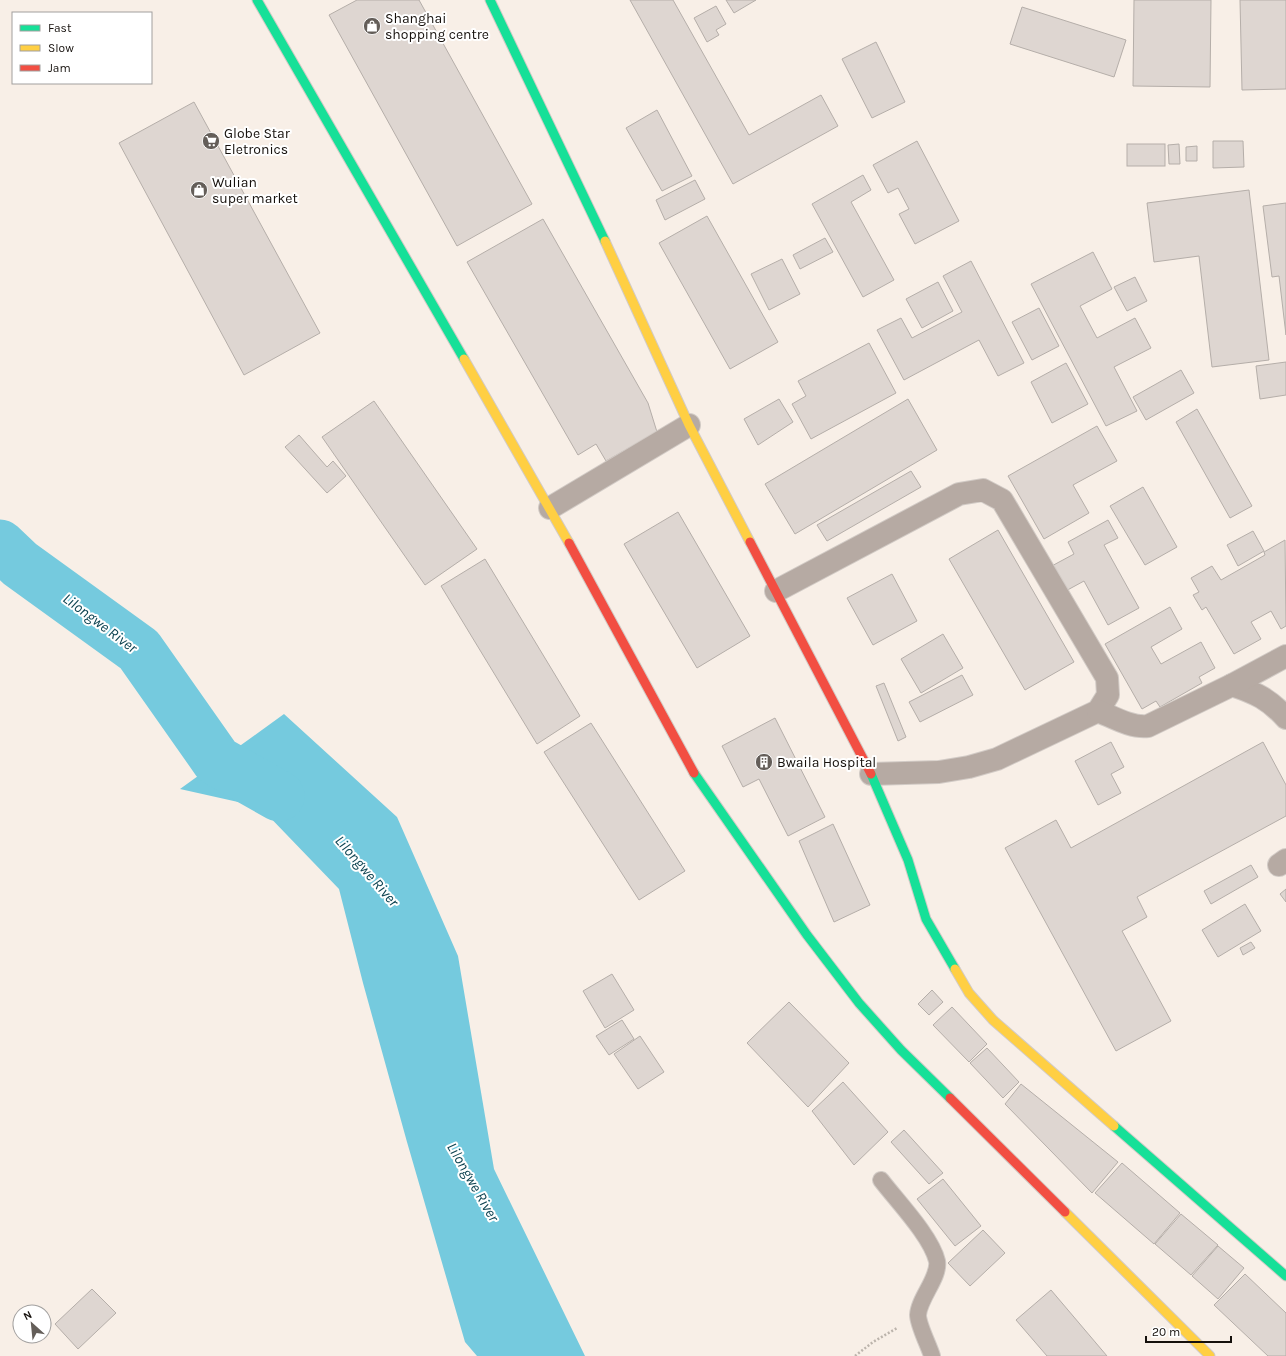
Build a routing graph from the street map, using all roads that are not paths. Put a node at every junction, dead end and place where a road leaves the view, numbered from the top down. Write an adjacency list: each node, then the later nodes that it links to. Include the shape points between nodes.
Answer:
1 (257, 0): 4 (street)
2 (490, 0): 3 (street, via 575,176)
3 (689, 425): 4 (street); 5 (street)
4 (550, 508): 14 (street, via 695,774 807,935 854,997 901,1050)
5 (776, 590): 8 (street, via 960,494 983,490 1002,500 1107,678 1108,695); 10 (street)
6 (1286, 656): 7 (street)
7 (1232, 685): 8 (street, via 1148,726 1140,727); 9 (street, via 1256,694 1277,708)
8 (1098, 711): 10 (street, via 997,759 970,767 939,772)
9 (1286, 718)
10 (871, 774): 12 (street, via 908,860 926,919 969,993 993,1020)
11 (881, 1180): 13 (lane, via 931,1245 937,1262 933,1279 922,1298 918,1316)
12 (1286, 1276)
13 (932, 1356)
14 (1210, 1356)

